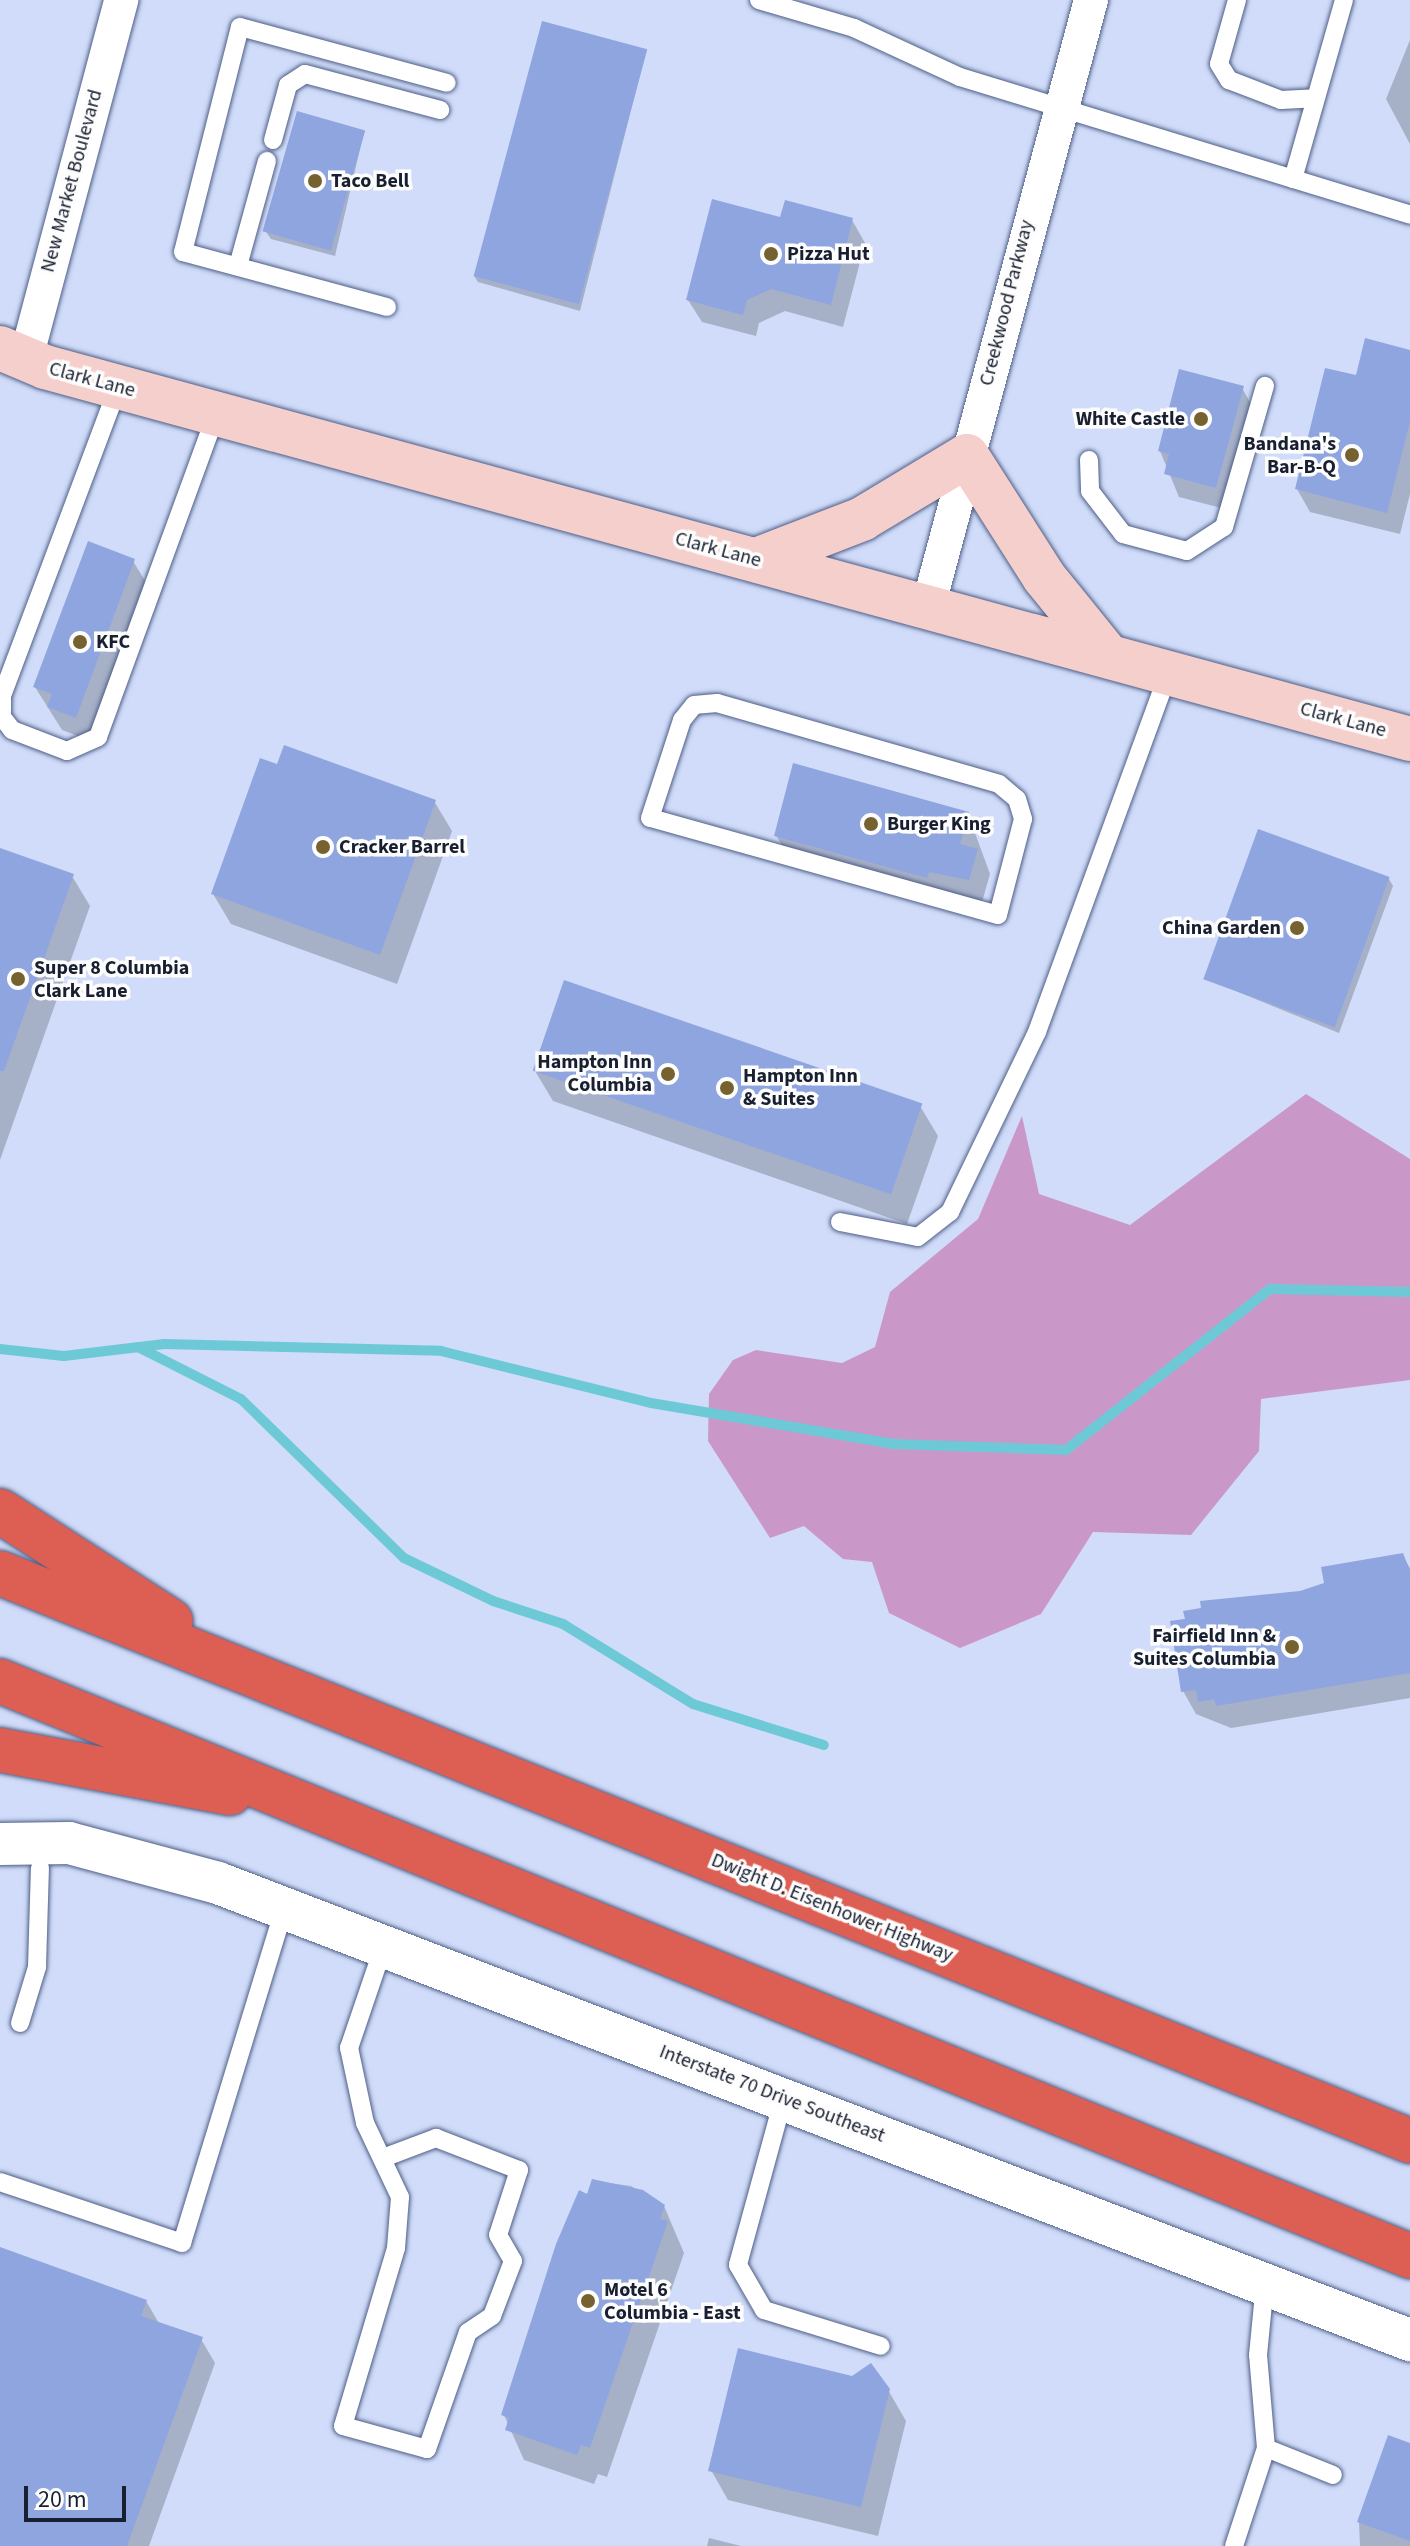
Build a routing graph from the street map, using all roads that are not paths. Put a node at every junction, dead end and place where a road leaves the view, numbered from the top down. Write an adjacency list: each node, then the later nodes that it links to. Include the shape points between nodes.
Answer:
1 (121, 0): 16 (street, New Market Boulevard)
2 (759, 0): 8 (lane, via 854,28 960,77)
3 (1091, 0): 8 (street, Creekwood Parkway)
4 (1237, 0): 7 (lane, via 1219,64 1229,80 1281,100)
5 (1344, 0): 7 (lane)
6 (447, 83): 14 (lane, via 240,27 183,252)
7 (1315, 98): 12 (lane)
8 (1062, 107): 12 (lane); 20 (street, Creekwood Parkway)
9 (440, 110): 10 (lane, via 305,74 288,85)
10 (273, 140)
11 (267, 161): 14 (lane)
12 (1293, 179): 13 (lane)
13 (1410, 215)
14 (238, 266): 15 (lane)
15 (387, 307)
16 (8, 357): 18 (main road, Clark Lane)
17 (1265, 386): 21 (lane, via 1224,527 1187,551 1123,534 1090,491)
18 (118, 387): 19 (main road, Clark Lane); 19 (lane, via 2,695 2,717 12,730 67,751 98,737)
19 (216, 414): 22 (main road, Clark Lane)
20 (967, 456): 22 (main road, via 862,519); 23 (street, Creekwood Parkway); 24 (main road, via 1044,577)
21 (1089, 460)
22 (756, 560): 23 (main road, Clark Lane)
23 (928, 607): 24 (main road, Clark Lane)
24 (1108, 656): 25 (main road, Clark Lane)
25 (1169, 672): 26 (main road, Clark Lane); 28 (lane, via 1037,1032 950,1212 918,1237)
26 (1410, 739)
27 (888, 753): 27 (lane, via 717,703 694,705 650,818 998,915 1023,819 1017,799 999,784)
28 (840, 1222)
29 (0, 1511): 31 (highway)
30 (0, 1573): 31 (highway)
31 (254, 1675): 42 (highway, Dwight D. Eisenhower Highway)
32 (0, 1681): 34 (highway)
33 (0, 1750): 34 (highway)
34 (315, 1807): 45 (highway)
35 (0, 1844): 36 (street, Interstate 70 Drive Southeast, via 69,1843)
36 (130, 1861): 37 (street, Interstate 70 Drive Southeast); 38 (street, Interstate 70 Drive Southeast)
37 (20, 1870): 40 (lane, via 37,1967)
38 (285, 1907): 39 (street, Interstate 70 Drive Southeast); 44 (lane, via 182,2243)
39 (385, 1943): 41 (street, Interstate 70 Drive Southeast); 43 (lane, via 349,2048 354,2086)
40 (20, 2023)
41 (783, 2100): 46 (street, Interstate 70 Drive Southeast); 48 (lane, via 738,2265 764,2310)
42 (1410, 2141)
43 (383, 2158): 43 (lane, via 400,2197 396,2248 343,2426 427,2449 468,2332 492,2316 513,2261 498,2235 519,2170 436,2138)
44 (0, 2182)
45 (1410, 2256)
46 (1265, 2280): 47 (street, Interstate 70 Drive Southeast); 49 (lane, via 1258,2355)
47 (1410, 2340)
48 (881, 2346)
49 (1266, 2448): 50 (lane); 51 (lane)
50 (1333, 2475)
51 (1234, 2546)

